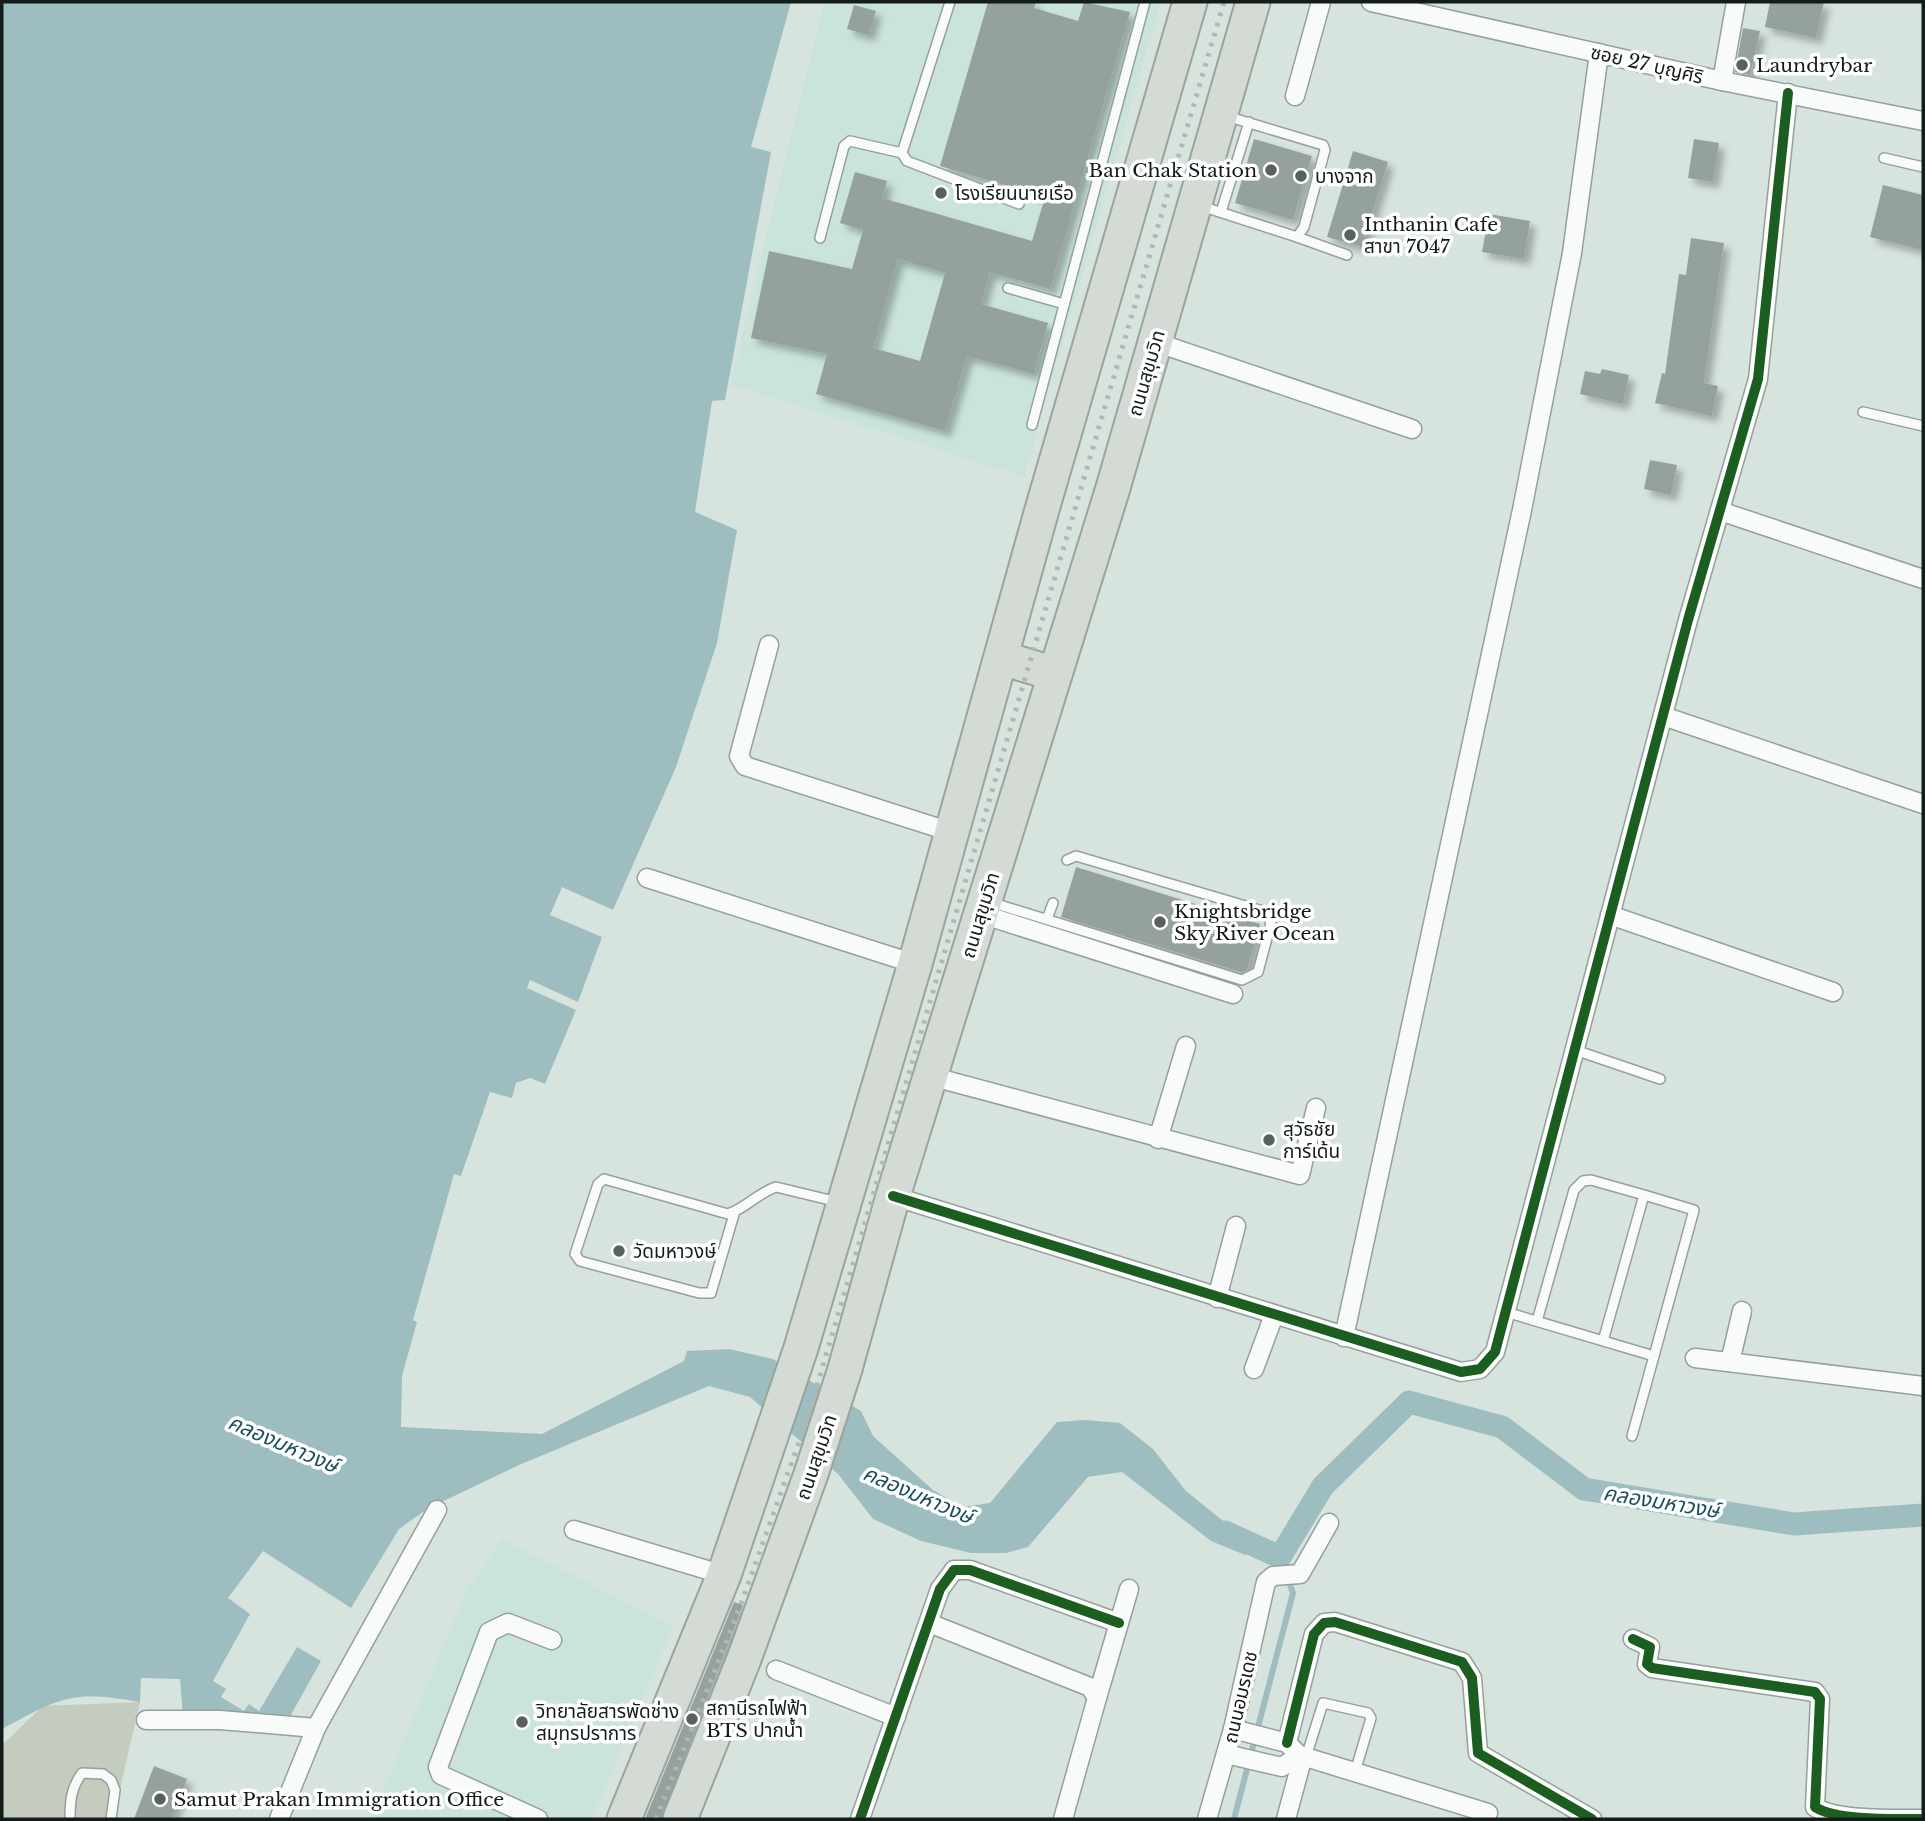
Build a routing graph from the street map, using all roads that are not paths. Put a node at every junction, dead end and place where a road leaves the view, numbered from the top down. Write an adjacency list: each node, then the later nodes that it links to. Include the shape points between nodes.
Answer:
1 (950, 2): 15 (lane)
2 (1145, 2): 24 (lane)
3 (1190, 2): 33 (highway)
4 (1254, 2): 13 (highway, ถนนสุขุมวิท)
5 (1321, 2): 12 (street)
6 (1371, 2): 8 (street, ซอย 27 บุญศิริ)
7 (1736, 2): 10 (street)
8 (1426, 8): 9 (street, ซอย 27 บุญศิริ)
9 (1599, 53): 10 (street, ซอย 27 บุญศิริ); 63 (street, via 1572,253 1522,510)
10 (1723, 82): 11 (street, ซอย 27 บุญศิริ)
11 (1788, 93): 14 (street, ซอย 27 บุญศิริ); 30 (street, via 1758,379)
12 (1295, 96)
13 (1235, 119): 19 (highway, ถนนสุขุมวิท); 20 (lane, via 1324,145 1304,227)
14 (1923, 121)
15 (902, 153): 18 (lane, via 907,161); 21 (lane, via 850,141 844,146)
16 (1884, 158): 17 (lane)
17 (1923, 167)
18 (1019, 204)
19 (1208, 208): 20 (lane); 25 (highway, ถนนสุขุมวิท)
20 (1297, 237): 22 (lane)
21 (820, 239)
22 (1347, 255)
23 (1008, 288): 24 (lane)
24 (1064, 304): 27 (lane)
25 (1155, 342): 29 (street); 34 (highway, ถนนสุขุมวิท)
26 (1863, 412): 28 (lane)
27 (1032, 425)
28 (1923, 426)
29 (1412, 429)
30 (1720, 511): 31 (street); 35 (street)
31 (1923, 579)
32 (769, 645): 37 (street, via 738,756 745,766)
33 (1002, 658): 34 (highway); 37 (highway)
34 (1055, 674): 41 (highway, ถนนสุขุมวิท)
35 (1663, 716): 36 (street); 42 (street)
36 (1923, 804)
37 (951, 832): 44 (highway)
38 (1067, 860): 43 (lane, via 1076,856 1266,912 1271,923 1258,972 1242,980)
39 (647, 878): 44 (street)
40 (1054, 903): 43 (lane)
41 (983, 907): 43 (lane); 46 (street); 49 (highway, ถนนสุขุมวิท)
42 (1610, 915): 45 (street); 48 (street)
43 (1047, 919)
44 (915, 964): 55 (highway)
45 (1833, 992)
46 (1233, 994)
47 (1186, 1046): 52 (street)
48 (1575, 1050): 50 (lane); 60 (street)
49 (930, 1076): 52 (street); 54 (highway, ถนนสุขุมวิท)
50 (1660, 1079)
51 (1316, 1108): 52 (street, via 1300,1175)
52 (1158, 1139)
53 (1644, 1195): 62 (lane, via 1591,1180 1574,1190); 64 (lane); 65 (lane, via 1694,1210)
54 (893, 1196): 58 (street); 96 (highway, ถนนสุขุมวิท, via 815,1461)
55 (845, 1203): 56 (lane, via 776,1187); 74 (highway)
56 (735, 1211): 56 (lane, via 710,1293 580,1261 575,1254 598,1184 604,1179 728,1213)
57 (1236, 1226): 58 (street)
58 (1217, 1298): 61 (street)
59 (1742, 1311): 67 (street)
60 (1506, 1312): 62 (lane); 63 (street, via 1495,1352 1480,1368 1470,1370)
61 (1274, 1315): 63 (street); 68 (street)
62 (1537, 1321): 64 (lane)
63 (1344, 1337)
64 (1603, 1341): 65 (lane)
65 (1654, 1356): 70 (lane)
66 (1695, 1358): 67 (street)
67 (1730, 1362): 69 (street)
68 (1254, 1369)
69 (1923, 1386)
70 (1632, 1436)
71 (437, 1510): 84 (street)
72 (1329, 1523): 85 (street, ถนนอมรเดช, via 1300,1574 1273,1576 1266,1582)
73 (574, 1530): 74 (street)
74 (728, 1562): 95 (highway)
75 (1129, 1589): 77 (street)
76 (929, 1623): 77 (street, via 949,1574 961,1569); 81 (street, via 1090,1687); 82 (street)
77 (1119, 1623): 81 (street)
78 (1633, 1639): 90 (street, via 1650,1647 1647,1664 1652,1668 1818,1694)
79 (552, 1640): 94 (street, via 508,1623 489,1632 438,1767 441,1775)
80 (776, 1671): 82 (street)
81 (1097, 1698): 98 (street)
82 (895, 1717): 97 (street)
83 (146, 1720): 84 (street)
84 (316, 1728): 93 (street)
85 (1239, 1730): 86 (street); 87 (street, ถนนอมรเดช)
86 (1299, 1753): 87 (street, via 1282,1767); 88 (street); 88 (lane, via 1322,1703 1368,1713 1371,1718); 100 (street); 101 (street, via 1314,1634 1324,1623 1335,1622 1462,1662 1472,1673 1478,1753)
87 (1232, 1755): 99 (street, ถนนอมรเดช)
88 (1355, 1772): 89 (street)
89 (1488, 1813)
90 (1814, 1813): 102 (street, via 1840,1819)
91 (70, 1819): 92 (lane, via 75,1782 82,1773 92,1772 103,1774 115,1790)
92 (111, 1819)
93 (279, 1819)
94 (538, 1819)
95 (624, 1819)
96 (680, 1819)
97 (860, 1819)
98 (1063, 1819)
99 (1207, 1819)
100 (1286, 1819)
101 (1592, 1819)
102 (1923, 1819)

